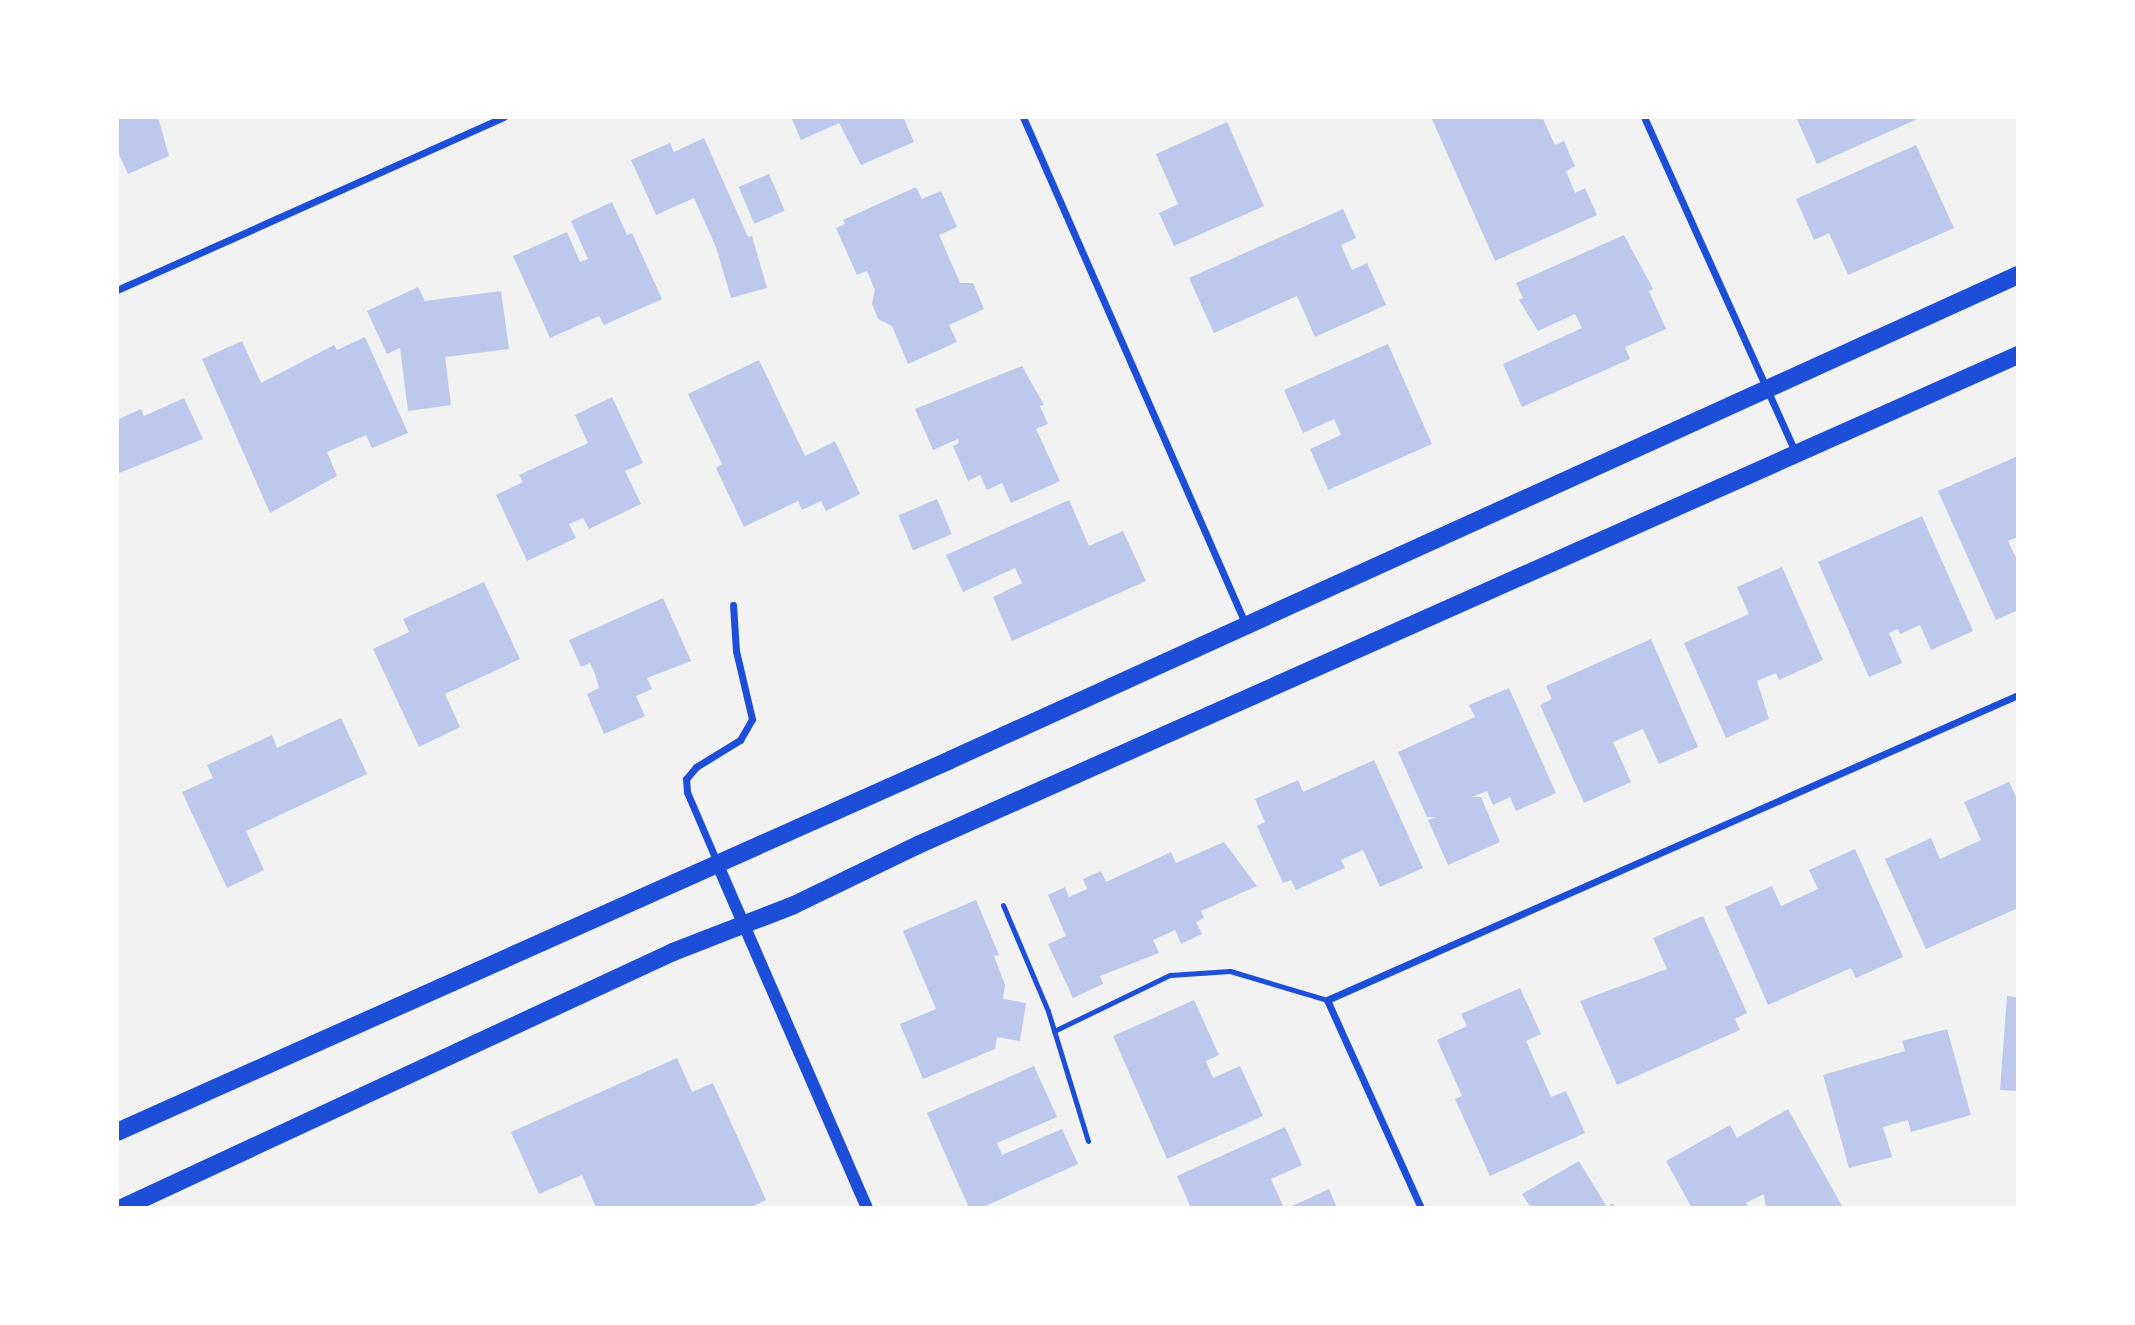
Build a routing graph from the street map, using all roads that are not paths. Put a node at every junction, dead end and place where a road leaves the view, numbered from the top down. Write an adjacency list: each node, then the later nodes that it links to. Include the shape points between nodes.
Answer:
1 (504, 117): 5 (street)
2 (1023, 117): 10 (street)
3 (1644, 117): 7 (street)
4 (2018, 275): 7 (main road)
5 (117, 290)
6 (2018, 355): 8 (main road)
7 (1765, 390): 8 (street); 10 (main road)
8 (1794, 453): 14 (main road, via 930,839 794,905)
9 (733, 605): 12 (street, via 736,651 752,719 740,740 696,767 687,779 687,792)
10 (1245, 624): 12 (main road)
11 (2018, 695): 15 (street)
12 (717, 863): 14 (street); 17 (main road)
13 (1003, 905): 16 (lane)
14 (743, 923): 19 (main road); 20 (street)
15 (1327, 1000): 16 (lane, via 1230,971 1170,975); 21 (street)
16 (1054, 1031): 18 (lane)
17 (117, 1132)
18 (1088, 1141)
19 (122, 1208)
20 (867, 1208)
21 (1421, 1208)

